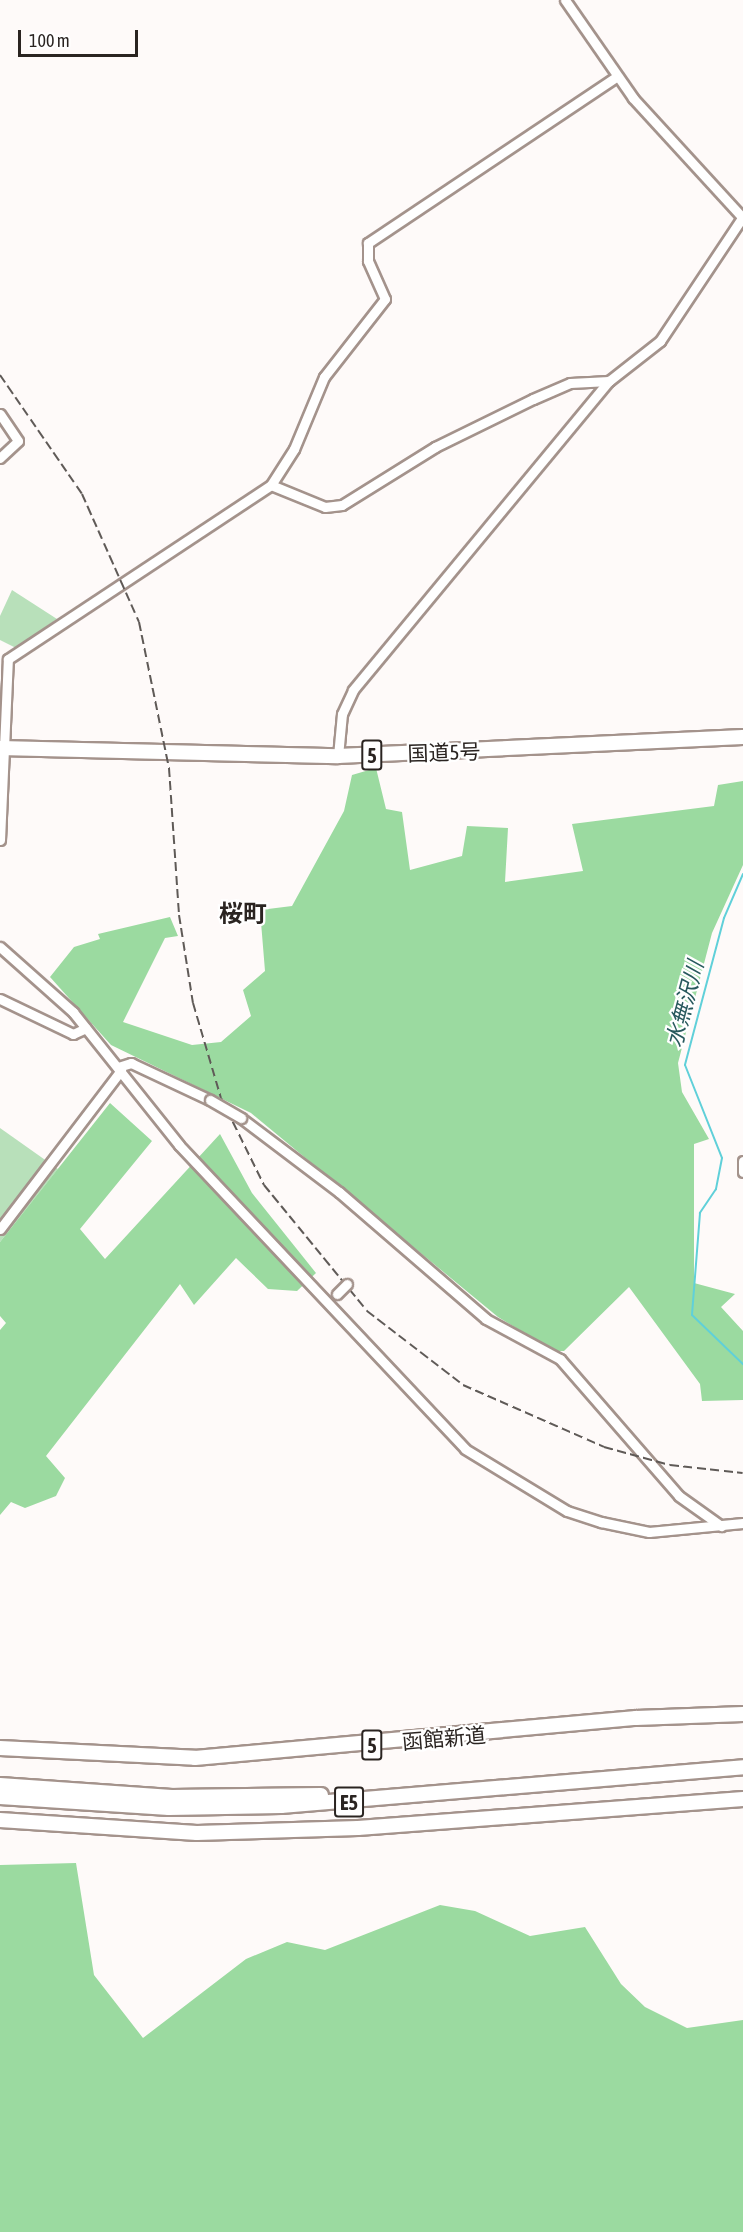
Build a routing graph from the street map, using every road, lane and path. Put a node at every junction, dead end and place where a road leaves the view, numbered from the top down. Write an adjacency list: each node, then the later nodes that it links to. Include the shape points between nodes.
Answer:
1 (565, 0): 2 (street)
2 (616, 76): 3 (street); 7 (street, via 368,243 368,261 385,299 324,377 294,449)
3 (743, 218): 4 (street, via 660,340)
4 (609, 381): 7 (street, via 570,382 533,399 435,447 342,505 325,507); 11 (street, via 352,690 342,714)
5 (0, 414): 6 (street, via 18,441)
6 (0, 458)
7 (271, 485): 8 (street, via 8,659)
8 (2, 718): 10 (street)
9 (743, 737): 11 (highway, 国道5号 / 5)
10 (1, 748): 11 (highway, 国道5号 / 5); 12 (street)
11 (338, 756)
12 (0, 840)
13 (0, 947): 15 (street)
14 (0, 999): 15 (street, via 73,1034)
15 (86, 1028): 16 (street)
16 (120, 1069): 19 (street); 23 (street, bridge, via 131,1062 240,1119 348,1199 486,1319 560,1359 679,1496); 23 (street, via 179,1145 465,1449 559,1507 601,1522 649,1532)
17 (743, 1161): 18 (street)
18 (743, 1172)
19 (0, 1229)
20 (347, 1284): 21 (street, bridge)
21 (337, 1294)
22 (743, 1523): 23 (street)
23 (721, 1526)
24 (743, 1714): 25 (highway, 函館新道 / 5, via 636,1718 195,1758)
25 (0, 1748)
26 (743, 1767): 27 (highway, E5)
27 (697, 1770): 28 (highway, E5, via 230,1798); 29 (highway, E5, via 281,1806 146,1807)
28 (0, 1785)
29 (0, 1797)
30 (743, 1798): 31 (highway, via 358,1828 220,1832)
31 (0, 1820)

